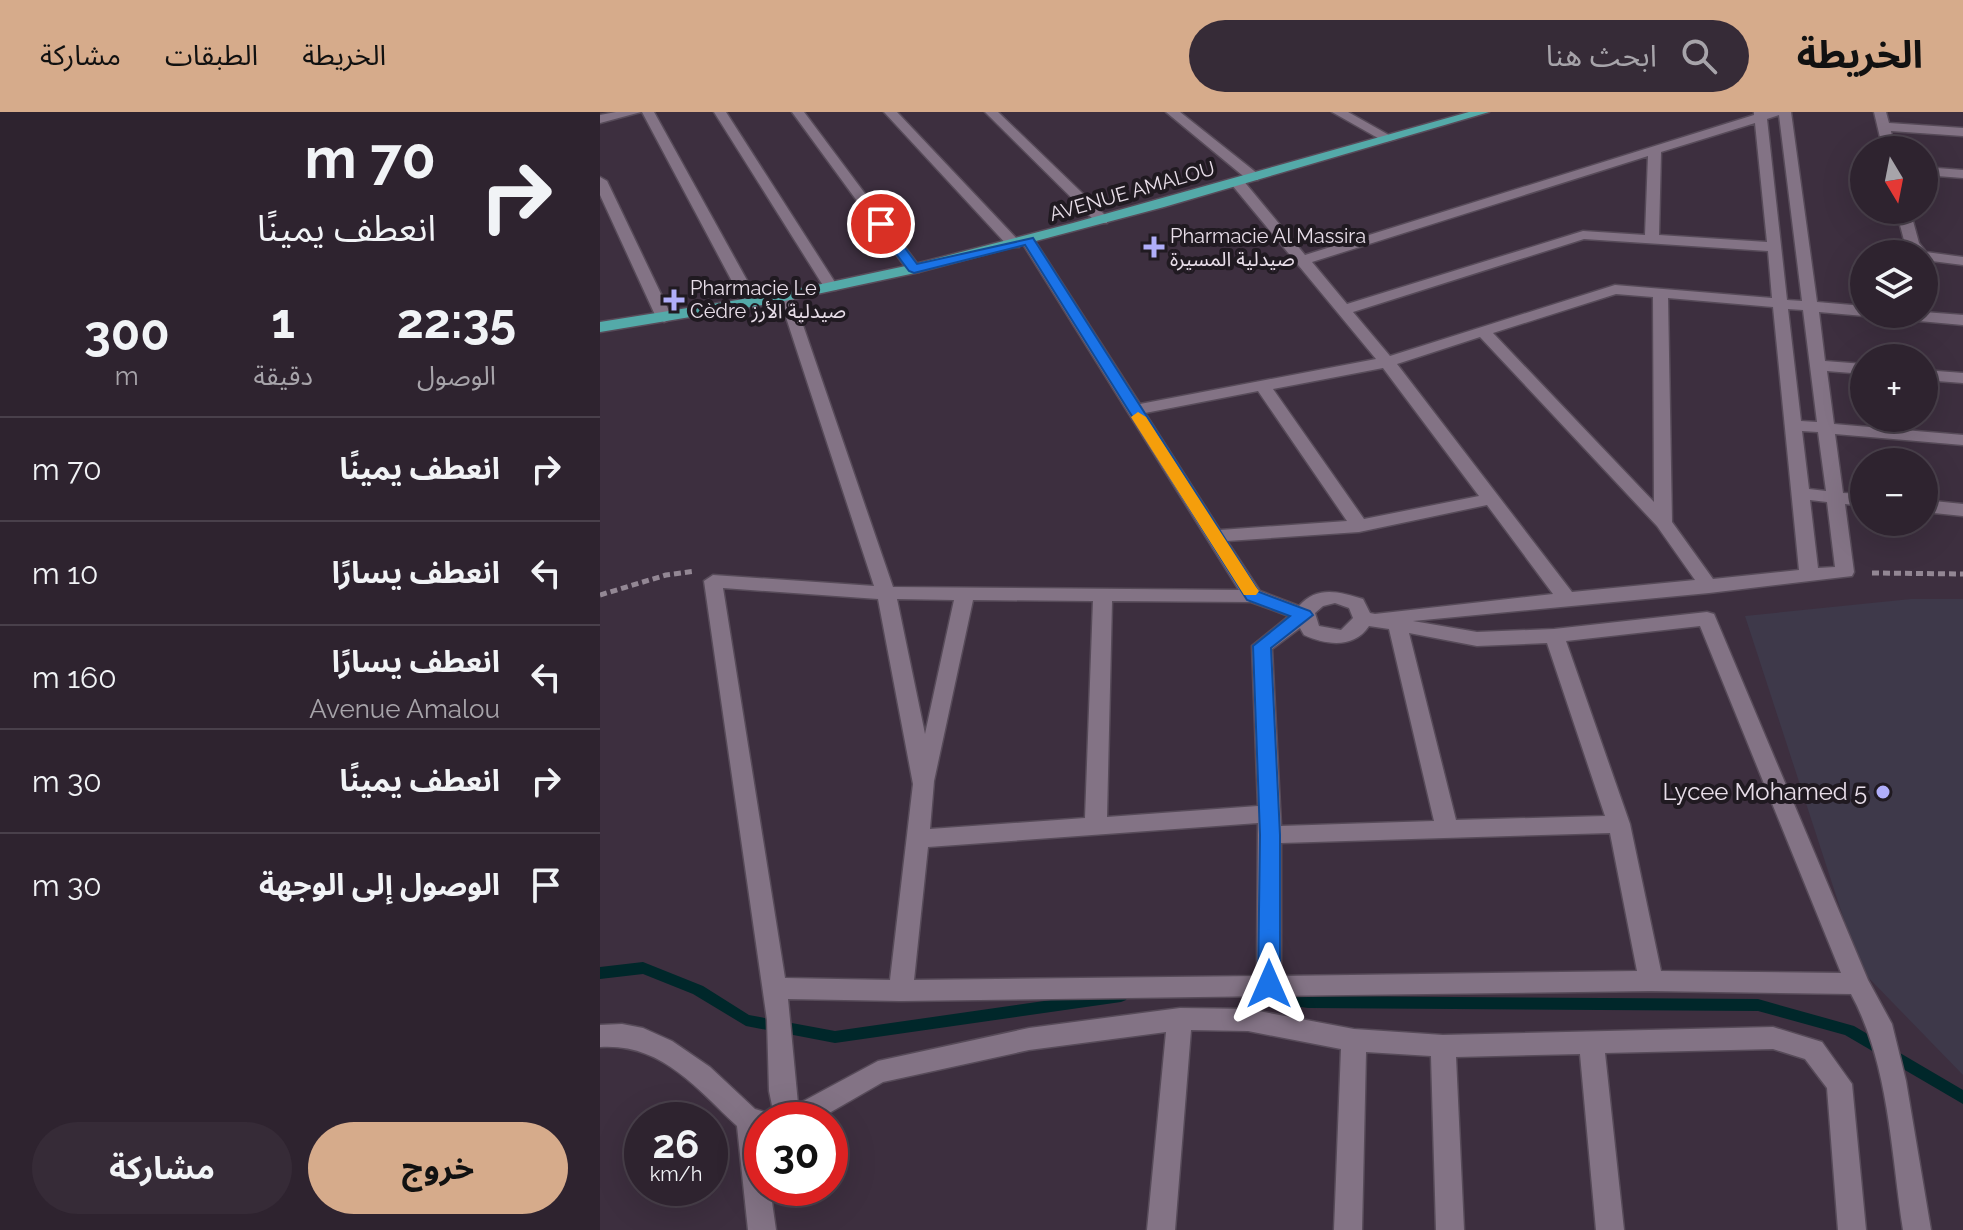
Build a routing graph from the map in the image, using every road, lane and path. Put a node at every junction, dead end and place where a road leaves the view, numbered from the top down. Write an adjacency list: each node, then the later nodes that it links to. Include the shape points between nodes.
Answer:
1 (635, 112): 15 (street)
2 (648, 112): 36 (street)
3 (720, 112): 33 (street)
4 (798, 112): 32 (street)
5 (890, 112): 27 (street)
6 (991, 112): 25 (street)
7 (1172, 112): 23 (street)
8 (1338, 112): 19 (street)
9 (1483, 112): 14 (main road, AVENUE AMALOU)
10 (1785, 112): 38 (street)
11 (1880, 112): 16 (street)
12 (1949, 112): 17 (street)
13 (1766, 113): 20 (street); 28 (street)
14 (1460, 114): 19 (main road, AVENUE AMALOU)
15 (600, 119)
16 (1885, 127): 17 (street); 18 (street)
17 (1960, 132)
18 (1887, 136)
19 (1390, 139): 23 (main road, AVENUE AMALOU)
20 (1655, 148): 26 (street); 30 (street)
21 (1938, 172): 22 (street)
22 (1963, 174)
23 (1245, 180): 25 (main road, AVENUE AMALOU); 30 (street)
24 (600, 181): 41 (street)
25 (1102, 220): 27 (main road, AVENUE AMALOU)
26 (1652, 238): 28 (street); 39 (street, via 1566,238)
27 (1021, 242): 32 (main road, AVENUE AMALOU); 52 (street)
28 (1775, 247): 37 (street)
29 (1938, 257): 31 (street)
30 (1304, 260): 39 (street)
31 (1963, 261)
32 (914, 269): 33 (main road, AVENUE AMALOU)
33 (831, 287): 35 (main road, AVENUE AMALOU)
34 (1660, 291): 37 (street); 45 (street, via 1606,290); 62 (street)
35 (786, 296): 36 (main road, AVENUE AMALOU); 70 (street)
36 (751, 302): 41 (main road, AVENUE AMALOU)
37 (1780, 304): 38 (street); 53 (street)
38 (1811, 307): 40 (street); 47 (street)
39 (1344, 310): 46 (street)
40 (1850, 310)
41 (664, 317): 44 (main road, AVENUE AMALOU)
42 (1938, 318): 43 (street)
43 (1963, 320)
44 (600, 327)
45 (1484, 333): 46 (street); 62 (street)
46 (1387, 362): 51 (street); 58 (street)
47 (1818, 365): 48 (street); 54 (street)
48 (1850, 368)
49 (1938, 376): 50 (street)
50 (1963, 378)
51 (1263, 386): 52 (street); 63 (street)
52 (1134, 410): 64 (street)
53 (1793, 425): 54 (street); 56 (street)
54 (1826, 428): 55 (street); 57 (street)
55 (1963, 440)
56 (1800, 494): 57 (street); 67 (street)
57 (1835, 498): 59 (street); 65 (street)
58 (1491, 499): 63 (street); 75 (street)
59 (1850, 499)
60 (1938, 507): 61 (street)
61 (1963, 510)
62 (1663, 522): 69 (street)
63 (1359, 526): 64 (street)
64 (1215, 536): 73 (street)
65 (1845, 572): 66 (path); 67 (street)
66 (1963, 574)
67 (1809, 575): 69 (street)
68 (713, 581): 70 (street); 72 (path, via 691,570); 89 (street)
69 (1709, 587): 75 (street)
70 (886, 593): 71 (street); 80 (street)
71 (965, 594): 74 (street); 80 (street)
72 (600, 595)
73 (1253, 596): 74 (street); 76 (street)
74 (1103, 597): 83 (street)
75 (1568, 600): 77 (street)
76 (1304, 615): 77 (street, via 1314,602 1336,597 1356,604); 77 (street, via 1311,630 1332,637 1353,632); 81 (street, via 1262,646)
77 (1363, 618): 78 (street)
78 (1398, 626): 79 (street, via 1477,639); 84 (street)
79 (1554, 636): 82 (street); 88 (street, via 1707,619)
80 (924, 784): 85 (street)
81 (1269, 824): 83 (street); 84 (street); 87 (street)
82 (1619, 824): 84 (street); 86 (street)
83 (1096, 826): 85 (street)
84 (1447, 829)
85 (918, 839): 90 (street)
86 (1651, 981): 87 (street); 88 (street)
87 (1269, 984): 90 (street)
88 (1858, 984): 106 (street, via 1880,1024)
89 (773, 988): 90 (street); 96 (street)
90 (901, 991)
91 (1180, 1019): 93 (street, via 1248,1020); 97 (street, via 1029,1039 878,1072); 101 (street)
92 (600, 1036): 98 (street, via 647,1040)
93 (1354, 1040): 95 (street); 102 (street)
94 (1592, 1044): 95 (street); 104 (street); 105 (street, via 1773,1038 1813,1050 1839,1084)
95 (1443, 1046): 103 (street)
96 (785, 1102)
97 (823, 1102)
98 (744, 1112)
99 (761, 1206): 100 (street)
100 (762, 1230)
101 (1161, 1230)
102 (1348, 1230)
103 (1450, 1230)
104 (1610, 1230)
105 (1852, 1230)
106 (1917, 1230)

